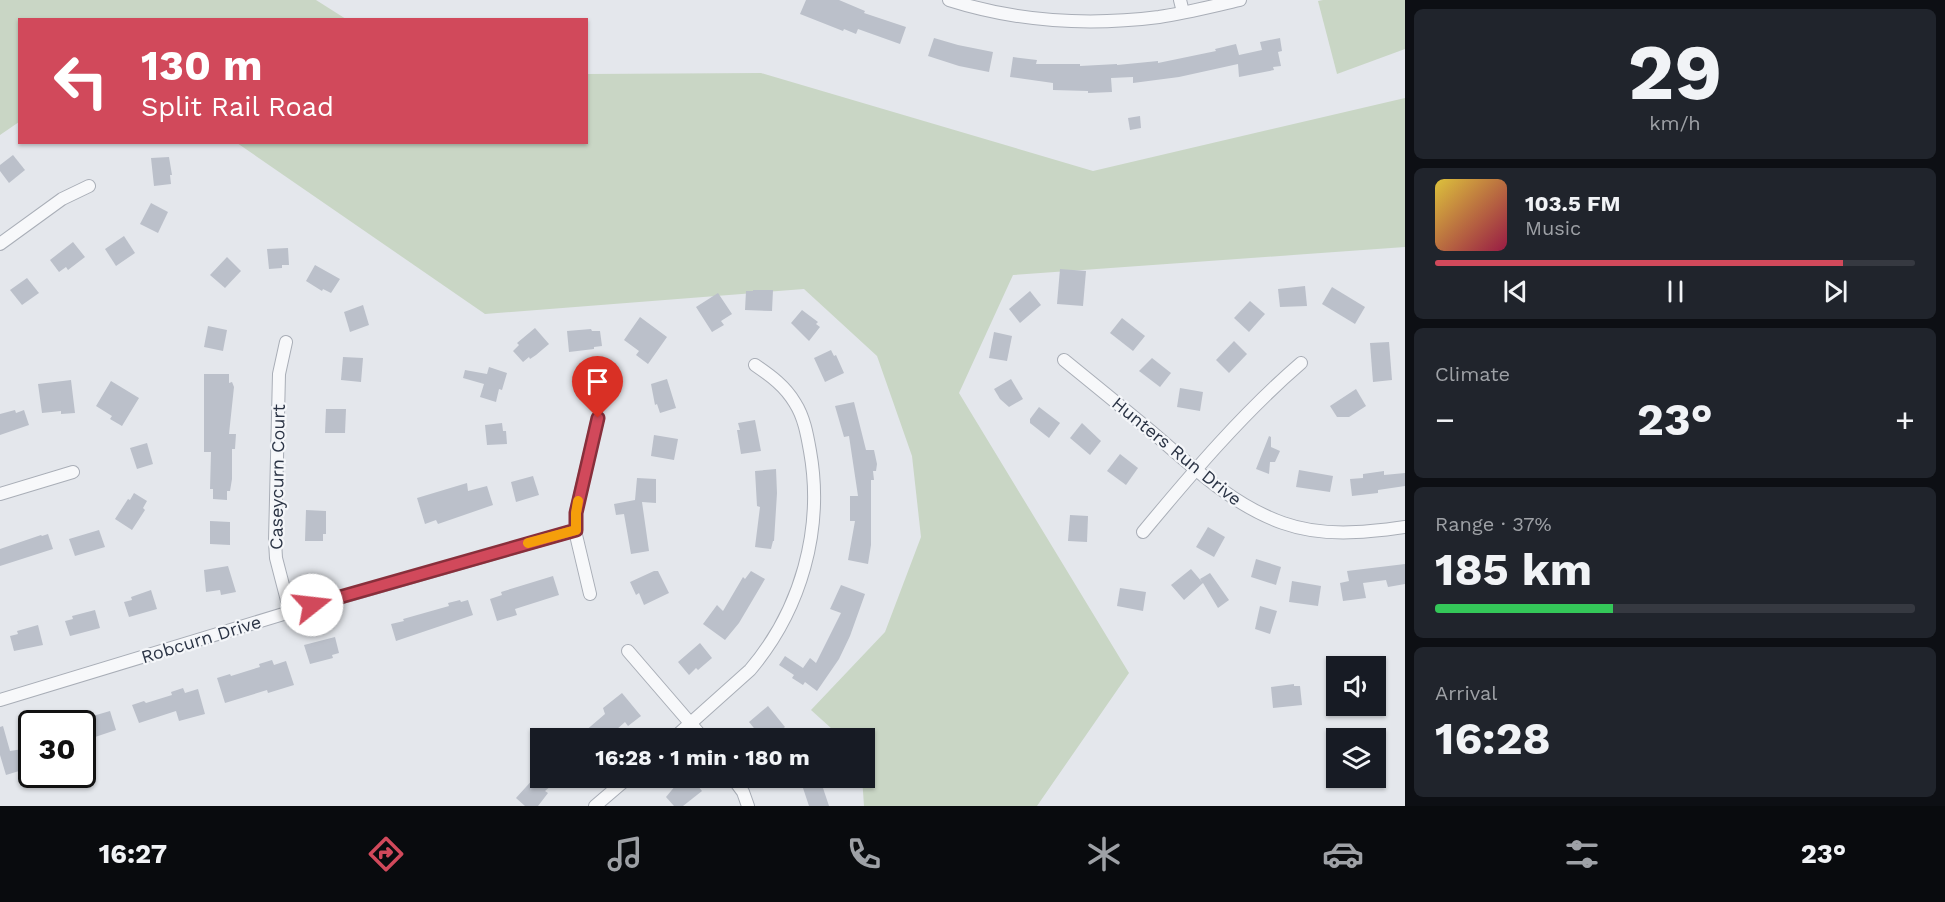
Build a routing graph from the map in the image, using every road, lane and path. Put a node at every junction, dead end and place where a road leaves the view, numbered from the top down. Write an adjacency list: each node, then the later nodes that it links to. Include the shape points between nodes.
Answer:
1 (949, 0): 3 (street, via 1012,16 1064,22 1160,16)
2 (1240, 0): 3 (street)
3 (1181, 6)
4 (89, 186): 5 (street, via 62,199)
5 (0, 244)
6 (286, 342): 18 (street, Caseycurn Court, via 279,374 275,541)
7 (1064, 360): 11 (street, Hunters Run Drive)
8 (1301, 363): 11 (street, via 1275,385)
9 (755, 365): 21 (street, via 787,390 801,415 814,485 808,555 779,629 750,670)
10 (598, 418): 15 (street, via 576,513)
11 (1196, 470): 14 (street, Hunters Run Drive, via 1240,503 1284,524 1342,533); 16 (street)
12 (73, 472): 13 (street)
13 (0, 494)
14 (1405, 528)
15 (576, 530): 17 (street); 18 (street, Robcurn Drive)
16 (1143, 532)
17 (590, 594)
18 (290, 612): 20 (street, Robcurn Drive)
19 (628, 651): 21 (street)
20 (0, 700)
21 (691, 723): 22 (street); 23 (street)
22 (685, 728)
23 (695, 728)
24 (616, 788): 26 (street)
25 (739, 788): 27 (street)
26 (595, 806)
27 (748, 806)

